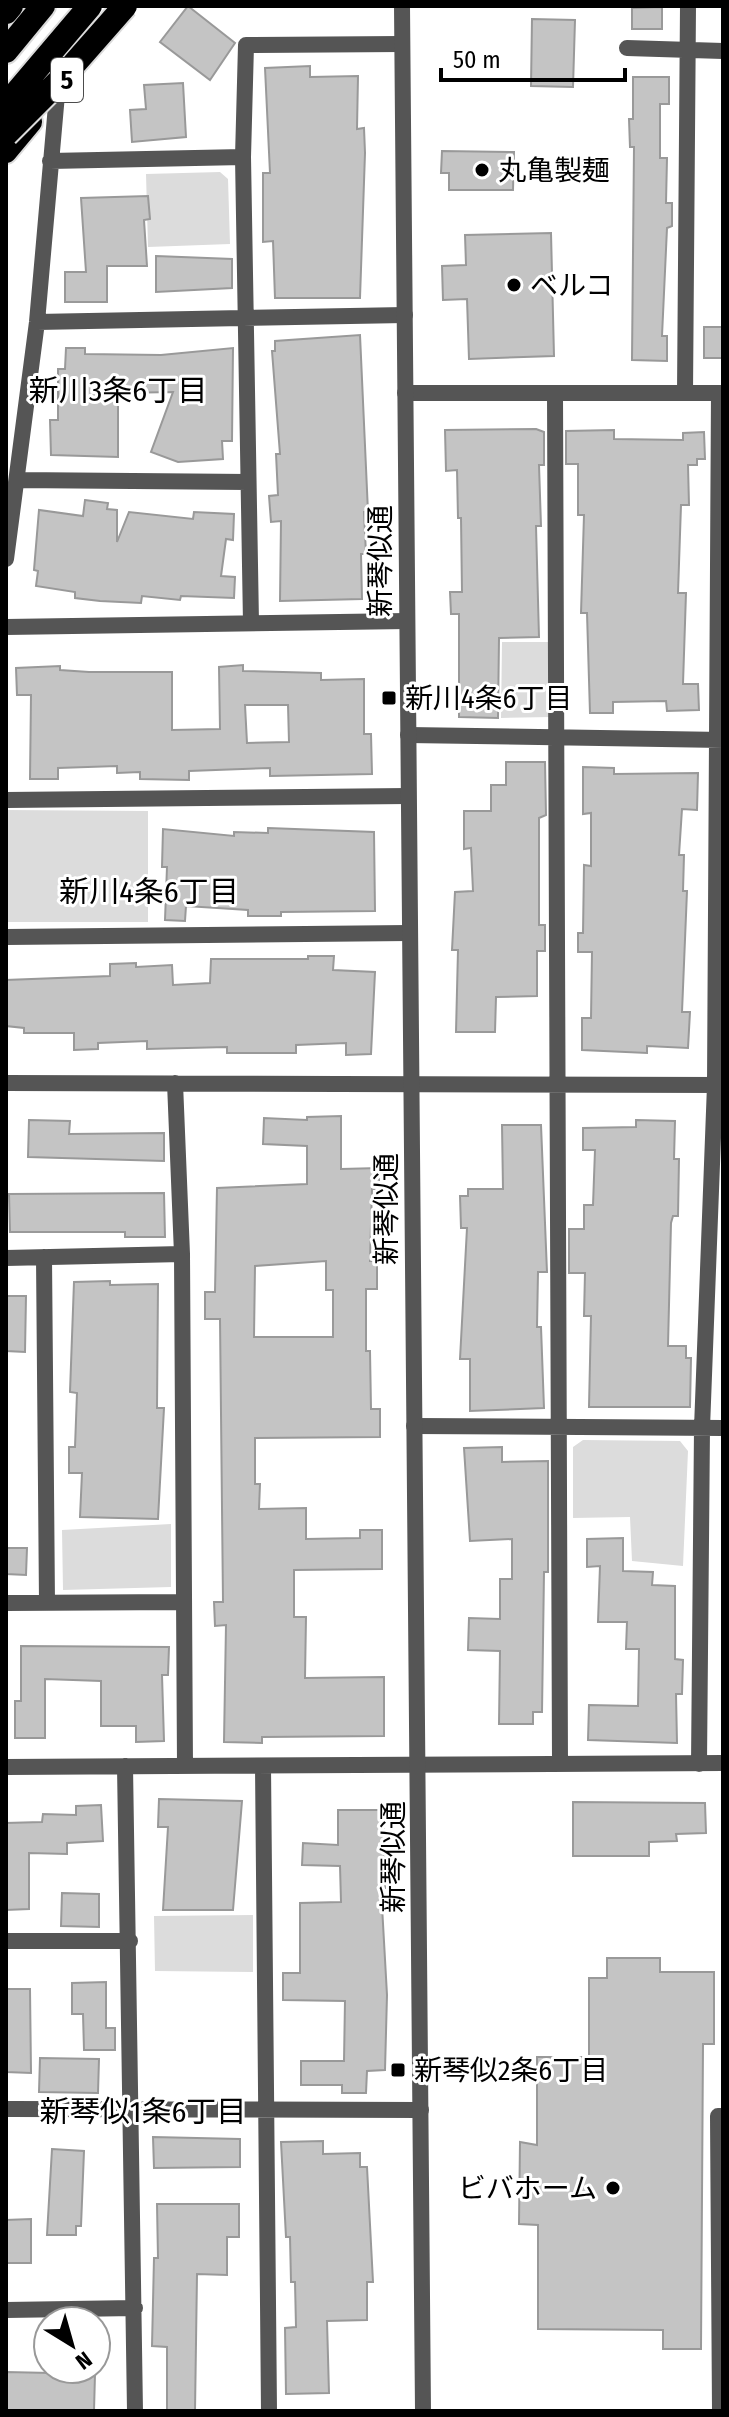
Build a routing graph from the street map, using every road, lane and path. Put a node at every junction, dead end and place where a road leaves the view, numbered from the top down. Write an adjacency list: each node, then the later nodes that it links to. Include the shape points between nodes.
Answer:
1 (11, 6): 9 (highway)
2 (17, 6): 10 (highway)
3 (43, 6): 13 (highway)
4 (70, 6): 16 (street)
5 (90, 6): 17 (highway, bridge)
6 (125, 6): 16 (highway, 5); 18 (highway, bridge)
7 (402, 6): 11 (street, 新琴似通)
8 (688, 6): 14 (street)
9 (6, 12)
10 (6, 19)
11 (402, 44): 20 (street, via 246,45); 22 (street, 新琴似通)
12 (627, 48): 14 (street)
13 (6, 51)
14 (688, 51): 15 (street); 27 (street)
15 (723, 51)
16 (56, 94): 19 (highway, 5); 21 (street)
17 (6, 105)
18 (6, 134)
19 (6, 152)
20 (243, 157): 21 (street); 23 (street)
21 (50, 161): 24 (street)
22 (405, 315): 23 (street); 25 (street, 新琴似通)
23 (247, 317): 24 (street); 30 (street)
24 (37, 322): 29 (street)
25 (405, 393): 26 (street); 33 (street, 新琴似通)
26 (555, 393): 27 (street); 37 (street)
27 (685, 393): 28 (street)
28 (721, 393): 38 (street)
29 (17, 480): 30 (street); 31 (street)
30 (248, 482): 34 (street)
31 (10, 497): 32 (street)
32 (6, 559)
33 (407, 621): 34 (street); 36 (street, 新琴似通)
34 (251, 623): 35 (street)
35 (6, 627)
36 (408, 735): 37 (street); 39 (street, 新琴似通)
37 (557, 739): 38 (street); 47 (street)
38 (720, 740): 46 (street)
39 (408, 796): 40 (street); 41 (street, 新琴似通)
40 (6, 800)
41 (409, 933): 42 (street); 45 (street, 新琴似通)
42 (6, 937)
43 (6, 1083): 44 (street)
44 (175, 1083): 45 (street); 48 (street)
45 (411, 1084): 47 (street); 51 (street, 新琴似通)
46 (719, 1085): 47 (street); 53 (street)
47 (556, 1086): 52 (street)
48 (182, 1254): 49 (street); 55 (street)
49 (44, 1257): 50 (street); 57 (street)
50 (6, 1258)
51 (414, 1426): 52 (street); 61 (street, 新琴似通)
52 (557, 1426): 53 (street); 58 (street)
53 (702, 1428): 54 (street); 60 (street)
54 (723, 1428)
55 (184, 1602): 57 (street); 63 (street)
56 (6, 1603): 57 (street)
57 (47, 1603)
58 (560, 1763): 60 (street); 61 (street)
59 (723, 1763): 60 (street)
60 (699, 1764)
61 (418, 1765): 64 (street); 71 (street, 新琴似通)
62 (125, 1766): 63 (street); 65 (street); 67 (street)
63 (185, 1766): 64 (street)
64 (263, 1766): 68 (street)
65 (6, 1767)
66 (6, 1941): 67 (street)
67 (130, 1941): 69 (street)
68 (267, 2107): 69 (street); 71 (street); 76 (street)
69 (133, 2108): 70 (street); 73 (street)
70 (6, 2109)
71 (421, 2110): 77 (street, 新琴似通)
72 (723, 2116): 78 (street, via 718,2116)
73 (135, 2308): 74 (street); 75 (street)
74 (6, 2310)
75 (135, 2411)
76 (269, 2411)
77 (423, 2411)
78 (720, 2411)

